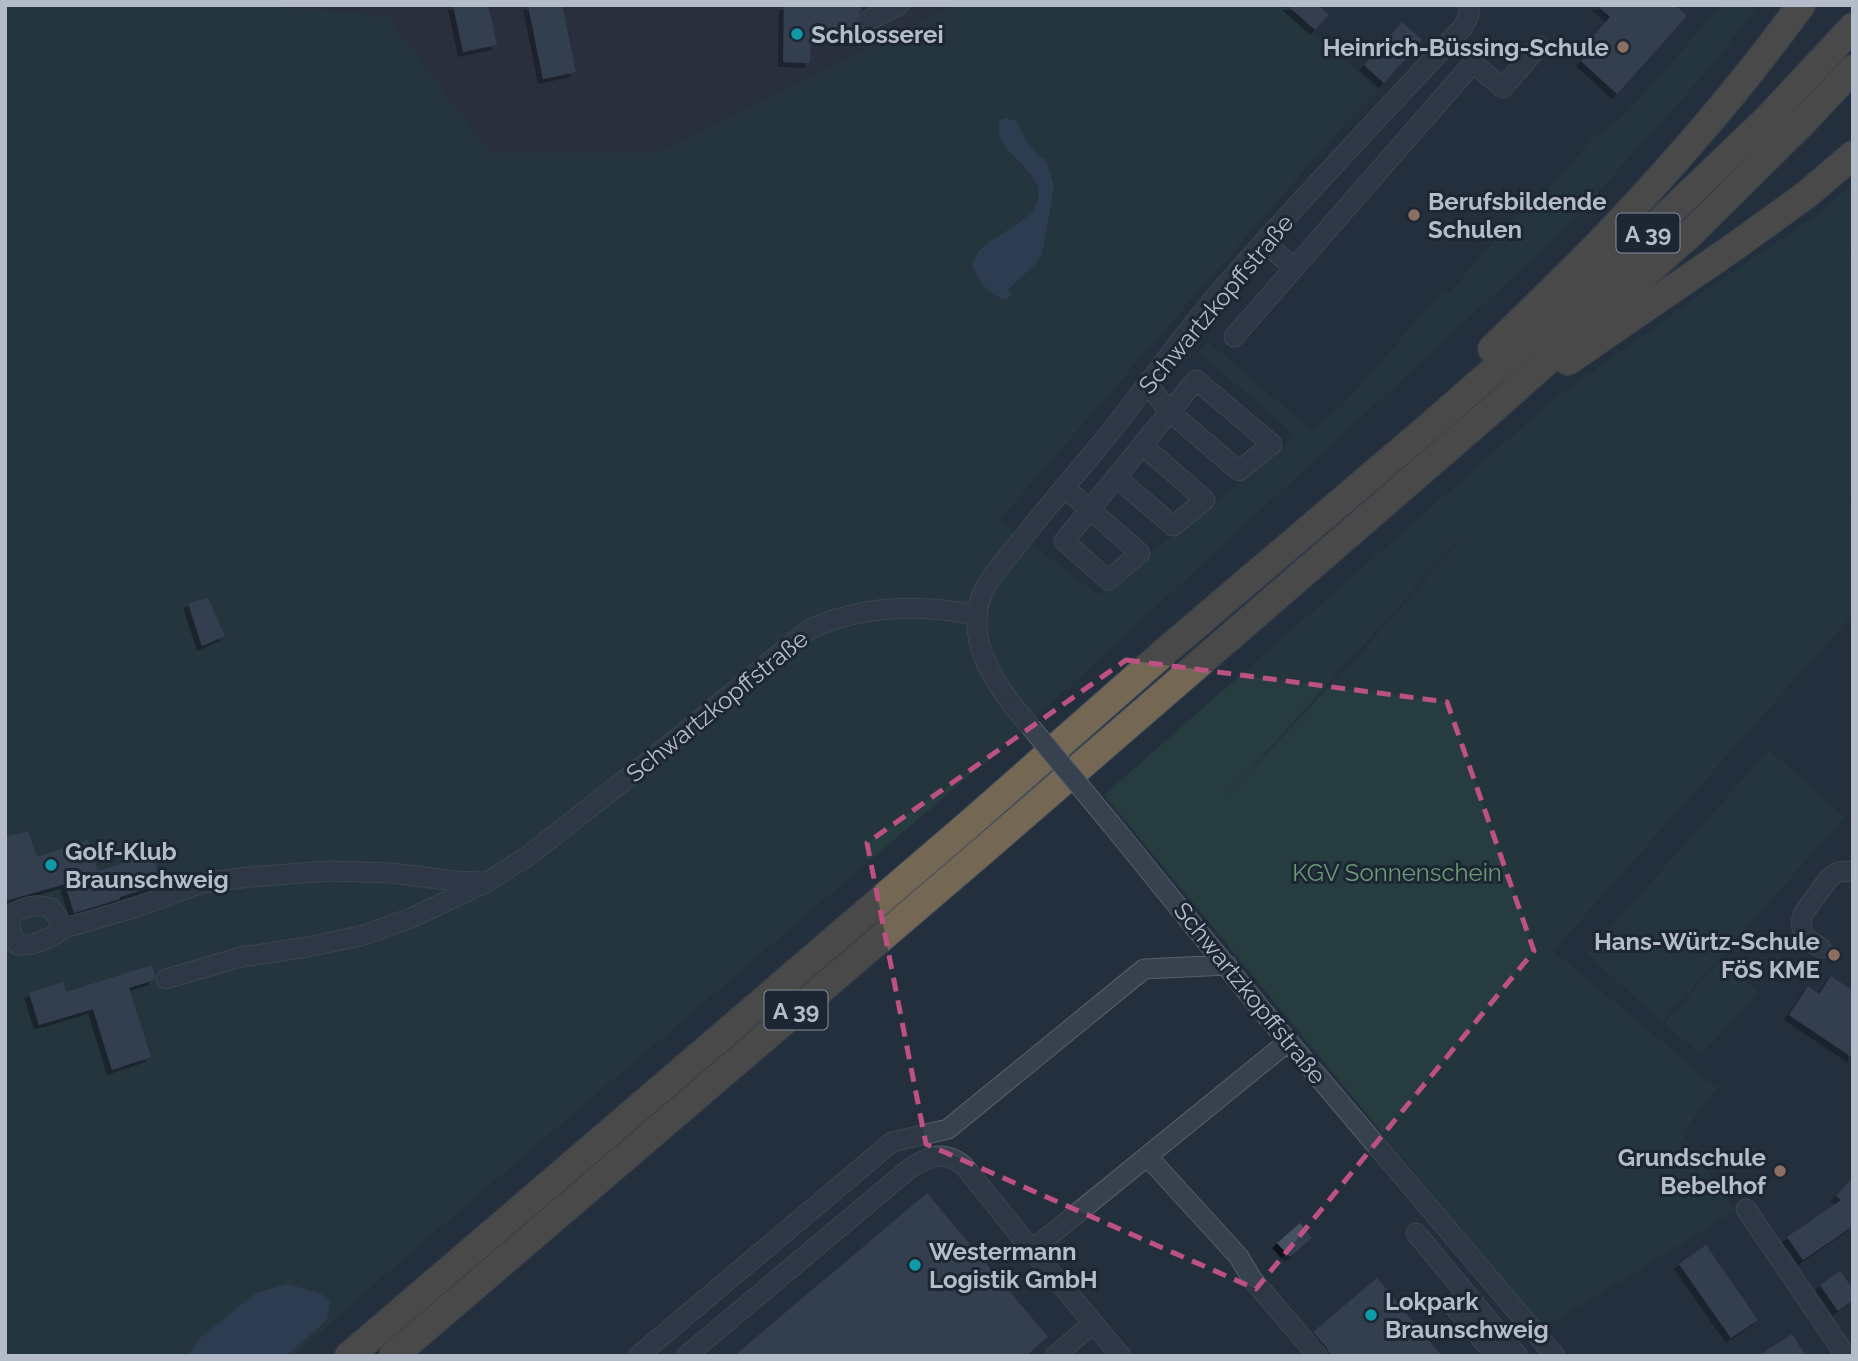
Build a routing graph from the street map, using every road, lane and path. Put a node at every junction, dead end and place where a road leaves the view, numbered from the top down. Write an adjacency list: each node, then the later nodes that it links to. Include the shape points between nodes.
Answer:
1 (899, 5): 4 (street)
2 (1469, 5): 9 (street, Schwartzkopffstraße, via 1463,27)
3 (1801, 5): 15 (highway, via 1662,176 1479,362)
4 (869, 20)
5 (1853, 27): 15 (highway, A 39, via 1768,118 1619,261)
6 (1539, 46): 10 (street, via 1503,88 1473,63)
7 (1853, 69): 13 (highway, A 39, via 1690,234)
8 (1853, 155): 13 (highway, via 1723,255)
9 (1265, 243): 10 (street); 12 (street, Schwartzkopffstraße)
10 (1294, 268): 11 (street)
11 (1234, 337)
12 (1147, 384): 14 (street); 18 (street, Schwartzkopffstraße)
13 (1492, 410): 34 (highway, A 39)
14 (1170, 412): 14 (street, via 1196,380 1272,444 1239,471); 16 (street)
15 (1430, 426): 33 (highway, A 39)
16 (1142, 445): 17 (street); 17 (street, via 1205,500 1173,526)
17 (1116, 477): 18 (street, via 1090,510)
18 (1064, 487): 19 (street, Schwartzkopffstraße, via 994,575)
19 (976, 615): 21 (street, Schwartzkopffstraße, via 933,608 880,610 829,620 810,629 653,758); 24 (street, Schwartzkopffstraße, bridge, via 979,645 992,677)
20 (1853, 871): 23 (street, via 1829,878 1803,914 1803,933)
21 (487, 882): 22 (street, via 329,871 249,877 202,883); 25 (street, Schwartzkopffstraße, via 365,935 241,957)
22 (65, 928)
23 (1821, 947)
24 (1227, 965): 26 (street, Schwartzkopffstraße); 35 (street, via 1144,970 948,1129 892,1142)
25 (166, 979)
26 (1289, 1041): 27 (street); 42 (street, Schwartzkopffstraße)
27 (1147, 1156): 30 (street); 39 (street, via 1239,1257 1252,1279)
28 (1746, 1209): 43 (street)
29 (1416, 1233): 41 (street)
30 (1032, 1250): 32 (street); 36 (street, via 955,1158 926,1158)
31 (1452, 1304): 40 (street)
32 (1093, 1322): 37 (street); 38 (street)
33 (349, 1356)
34 (393, 1356)
35 (638, 1356)
36 (686, 1356)
37 (1055, 1356)
38 (1121, 1356)
39 (1318, 1356)
40 (1496, 1356)
41 (1518, 1356)
42 (1555, 1356)
43 (1846, 1356)

